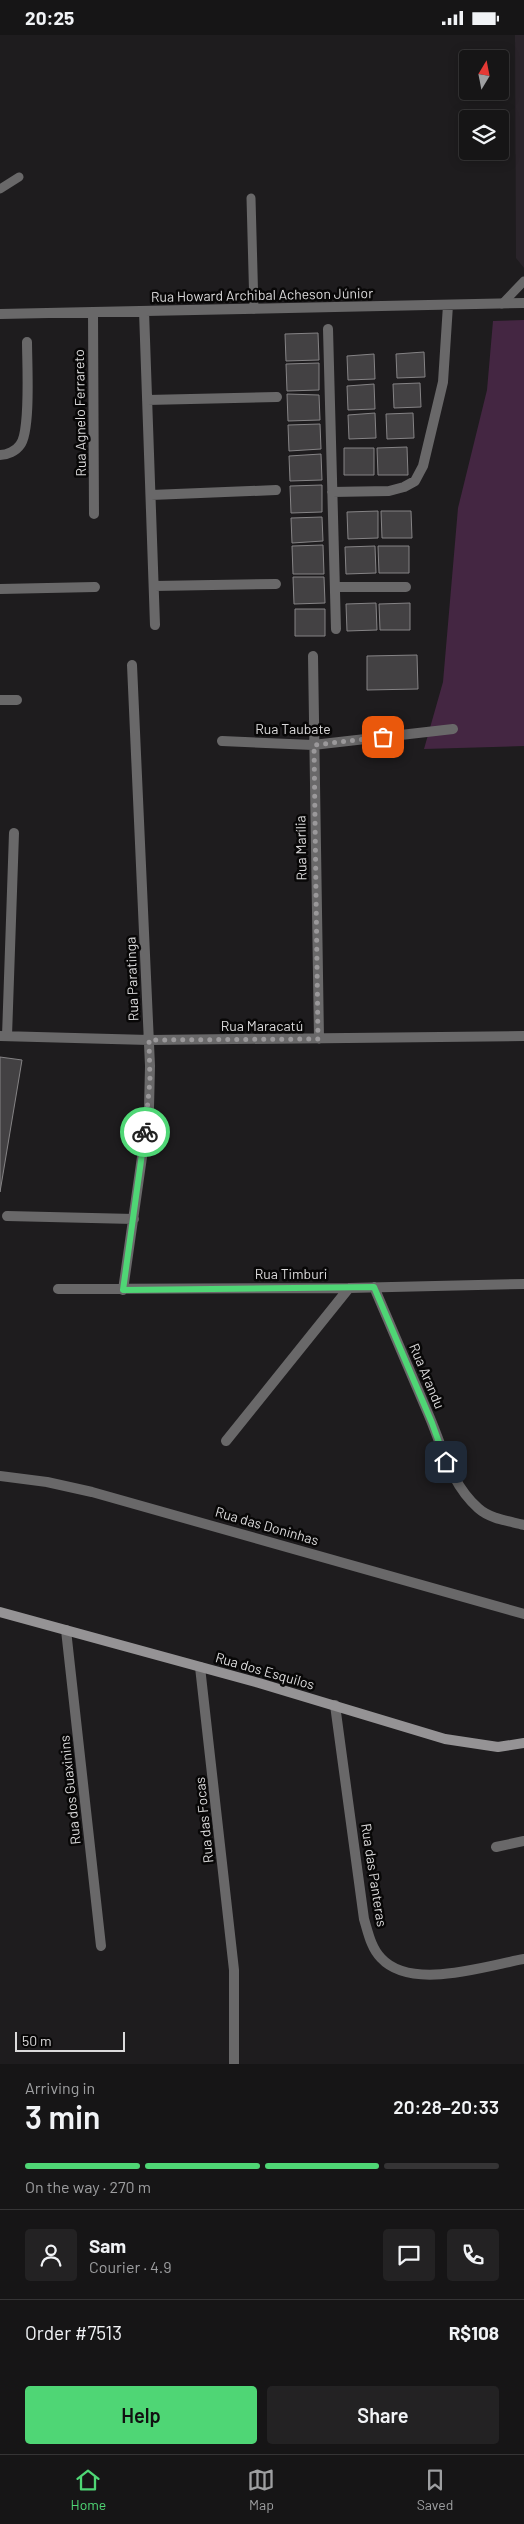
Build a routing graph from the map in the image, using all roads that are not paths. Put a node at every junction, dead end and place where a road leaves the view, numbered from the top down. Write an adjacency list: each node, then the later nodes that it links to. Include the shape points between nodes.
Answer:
1 (19, 177): 2 (lane)
2 (0, 189)
3 (251, 198): 8 (lane)
4 (524, 281): 6 (lane)
5 (524, 303): 6 (street, Rua Howard Archibal Acheson Júnior)
6 (502, 304): 7 (street, Rua Howard Archibal Acheson Júnior)
7 (448, 305): 8 (street, Rua Howard Archibal Acheson Júnior); 18 (street, via 442,382 423,466 415,481 390,491)
8 (254, 309): 9 (street, Rua Howard Archibal Acheson Júnior)
9 (144, 311): 10 (street, Rua Howard Archibal Acheson Júnior); 15 (street)
10 (93, 312): 11 (street, Rua Howard Archibal Acheson Júnior); 20 (street, Rua Agnelo Ferrareto)
11 (0, 314)
12 (328, 329): 18 (street)
13 (28, 342): 16 (street, via 26,429 20,446 11,453)
14 (277, 397): 15 (street)
15 (147, 400): 19 (street)
16 (0, 455)
17 (276, 490): 19 (street)
18 (332, 492): 24 (street)
19 (151, 495): 22 (street)
20 (94, 514)
21 (276, 584): 22 (street)
22 (154, 586): 27 (street)
23 (95, 587): 26 (street)
24 (335, 587): 25 (street); 28 (street)
25 (406, 587)
26 (0, 589)
27 (155, 625)
28 (336, 629)
29 (313, 656): 35 (street, Rua Marília)
30 (132, 665): 41 (street, Rua Paratinga)
31 (0, 700): 32 (street)
32 (17, 700)
33 (453, 729): 35 (street, Rua Taubate)
34 (222, 741): 35 (street, Rua Taubate)
35 (314, 745): 40 (street, Rua Marília)
36 (14, 833): 37 (street)
37 (4, 1012): 38 (street)
38 (3, 1036): 41 (street, Rua Maracatú)
39 (524, 1036): 40 (street, Rua Maracatú)
40 (318, 1039): 41 (street, Rua Maracatú)
41 (149, 1040): 43 (street, Rua Paratinga, via 149,1108)
42 (7, 1216): 43 (street)
43 (134, 1219): 48 (street, Rua Paratinga)
44 (524, 1284): 45 (street, Rua Timburi)
45 (374, 1287): 46 (street, Rua Timburi); 51 (street, Rua Arandu, via 446,1462 463,1493 479,1510 497,1519)
46 (350, 1288): 48 (street, Rua Timburi); 49 (street)
47 (58, 1289): 48 (street, Rua Timburi)
48 (123, 1290)
49 (226, 1441)
50 (0, 1477): 53 (street, Rua das Doninhas, via 47,1482 100,1494)
51 (524, 1525)
52 (0, 1612): 54 (street, Rua dos Esquilos)
53 (524, 1614)
54 (66, 1630): 55 (street, Rua dos Esquilos); 60 (street, Rua dos Guaxinins)
55 (200, 1667): 56 (street, Rua dos Esquilos); 62 (street, Rua das Focas, via 234,1970)
56 (335, 1705): 57 (street, Rua dos Esquilos, via 472,1744 498,1747); 61 (street, Rua das Panteras, via 364,1919 371,1943 380,1957 393,1969 410,1975 435,1975)
57 (524, 1743)
58 (524, 1841): 59 (street)
59 (496, 1847)
60 (101, 1946)
61 (524, 1959)
62 (234, 2064)

